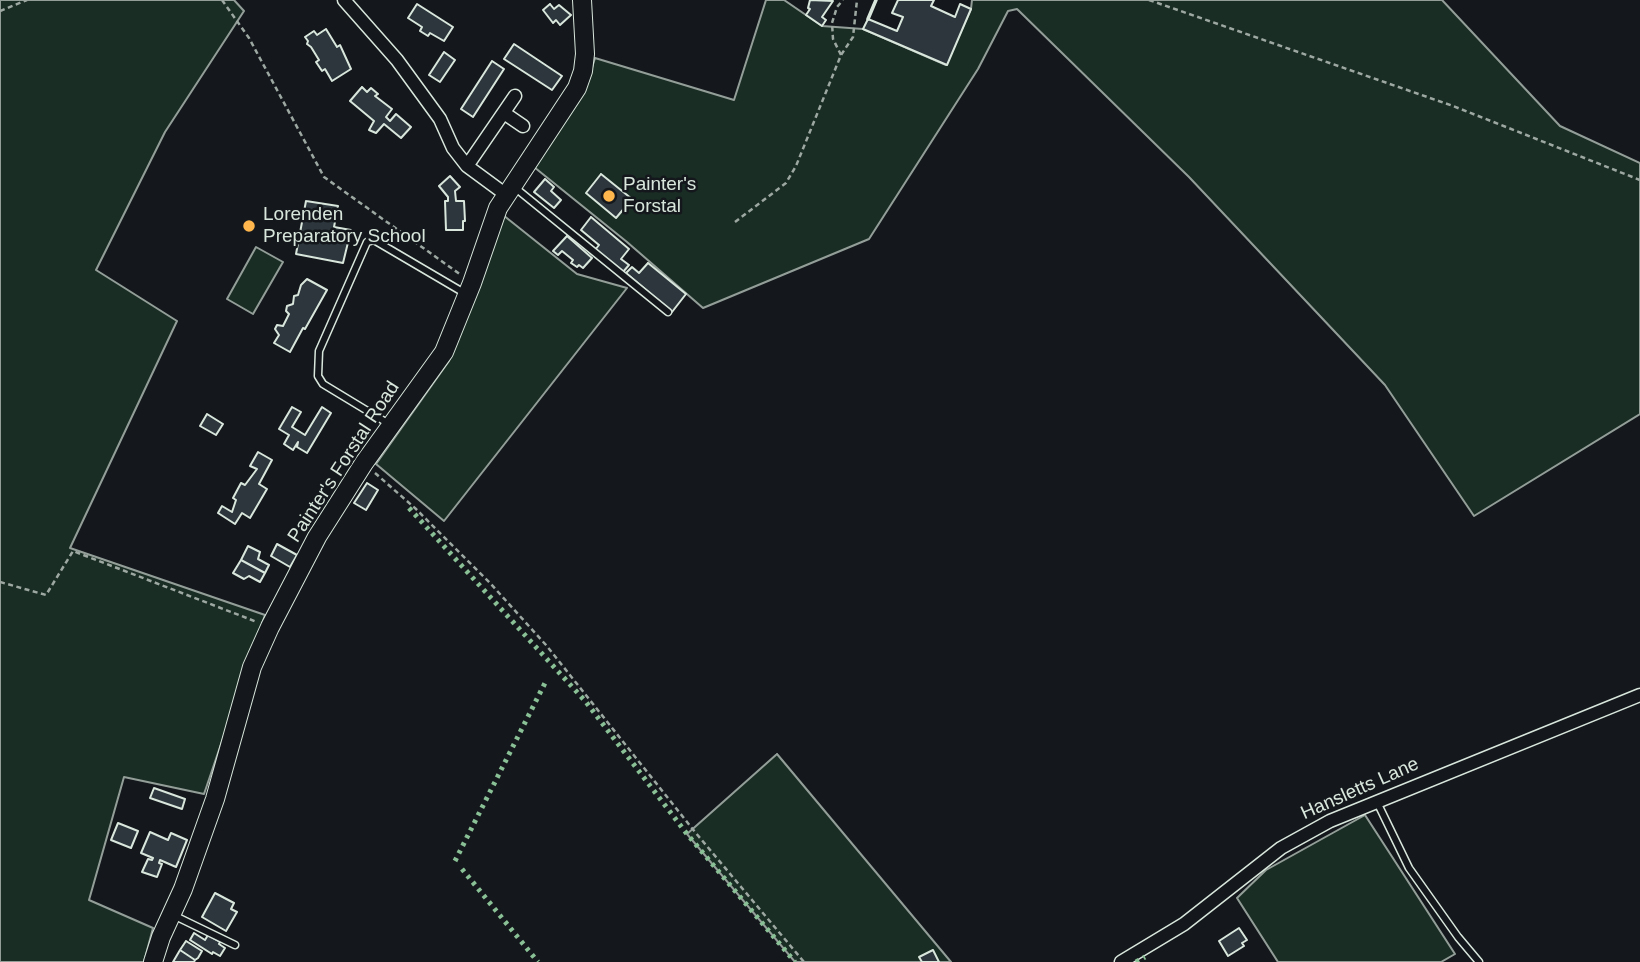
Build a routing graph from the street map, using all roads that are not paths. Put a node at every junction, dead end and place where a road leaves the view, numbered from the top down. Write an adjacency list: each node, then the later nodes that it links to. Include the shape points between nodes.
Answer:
1 (344, 0): 6 (street, via 397,60)
2 (582, 0): 7 (street, Painter's Forstal Road, via 585,54 581,79)
3 (515, 96): 4 (street)
4 (504, 113): 5 (street); 6 (street)
5 (523, 126)
6 (467, 166): 7 (street)
7 (508, 189): 8 (street, Painter's Forstal Road); 9 (lane)
8 (470, 289): 10 (street, Painter's Forstal Road, via 444,352); 10 (lane, via 374,240 367,242 319,351 318,376 323,384)
9 (668, 312)
10 (391, 425): 13 (street, Painter's Forstal Road, via 317,537 270,627 248,680 215,799)
11 (1640, 695): 12 (street, Hansletts Lane)
12 (1376, 800): 16 (street, Hansletts Lane, via 1281,848 1184,924); 17 (lane, via 1409,868)
13 (171, 914): 14 (lane); 15 (street, Painter's Forstal Road)
14 (235, 945)
15 (153, 962)
16 (1121, 962)
17 (1479, 962)

